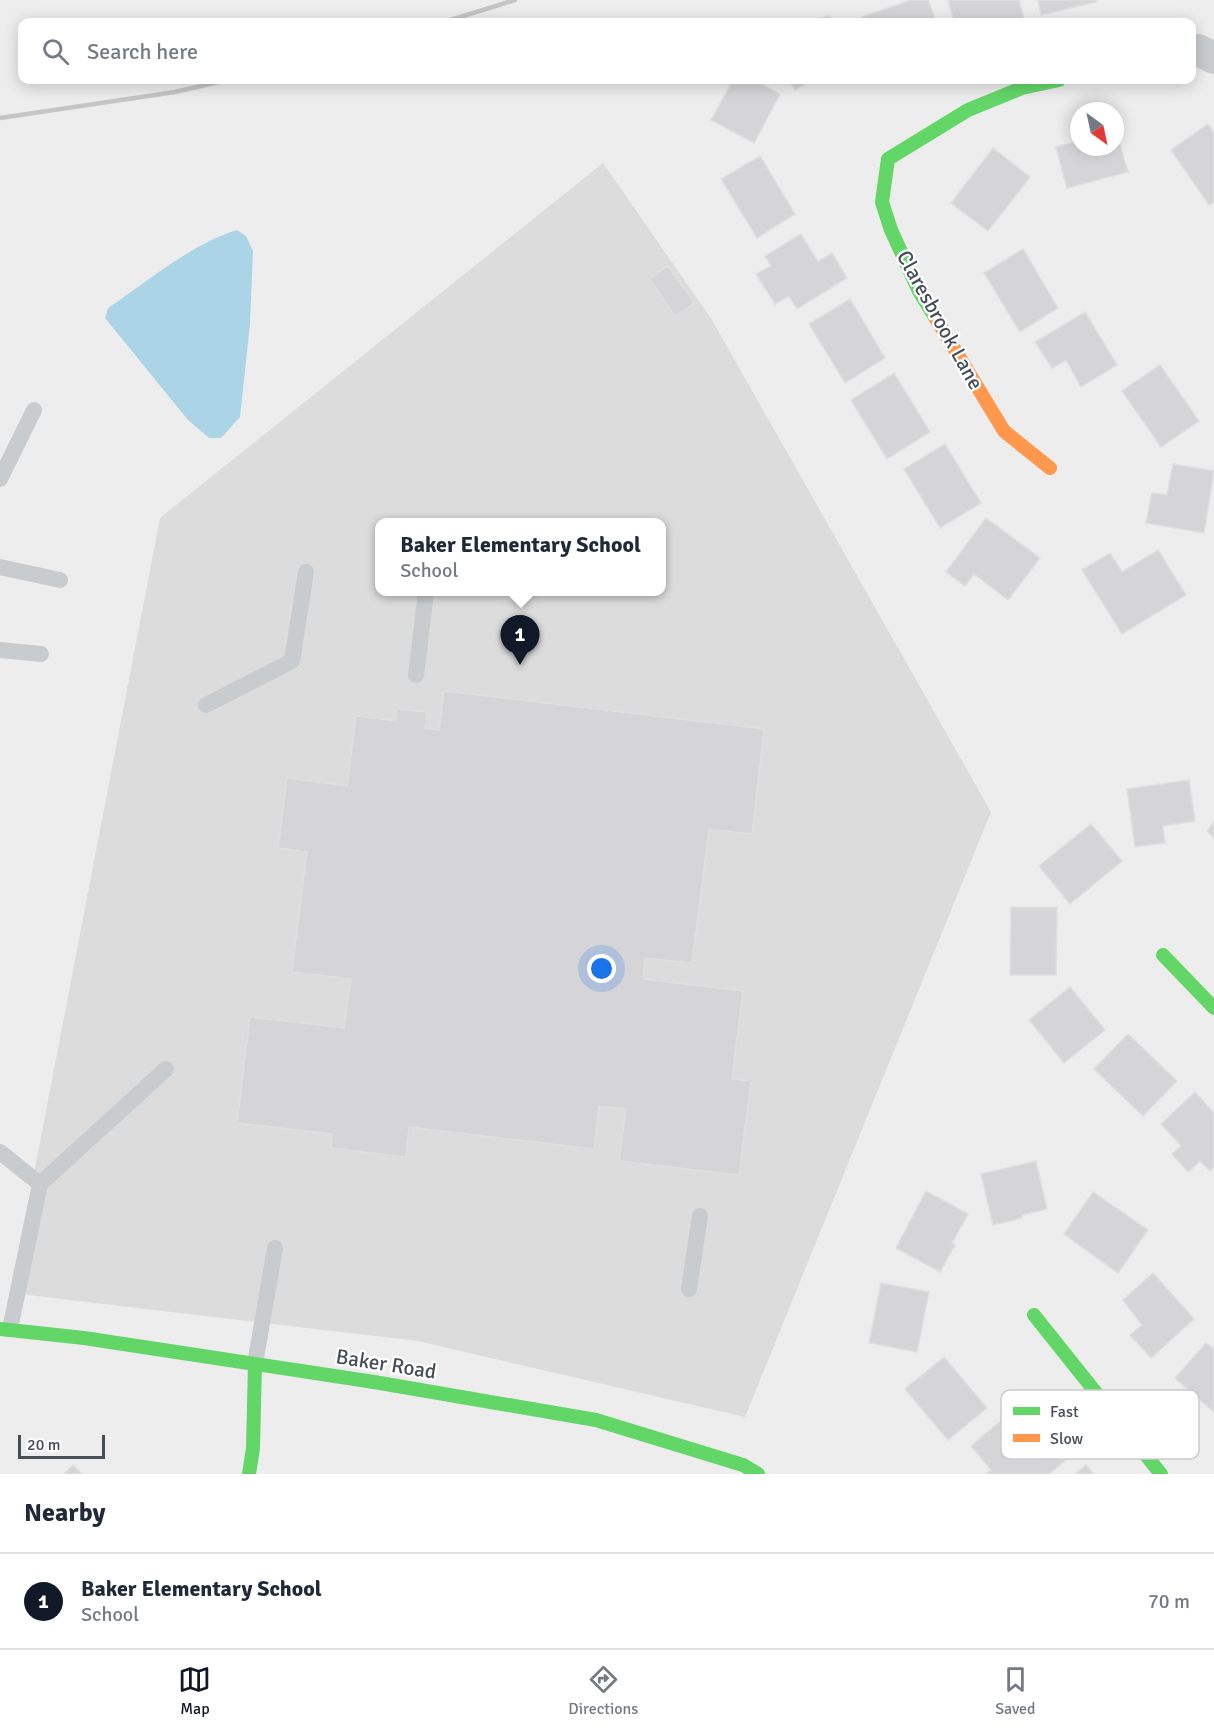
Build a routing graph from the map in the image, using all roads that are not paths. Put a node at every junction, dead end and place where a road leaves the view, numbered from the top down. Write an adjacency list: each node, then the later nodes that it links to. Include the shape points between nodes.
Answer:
1 (1196, 50): 2 (street)
2 (1214, 58)
3 (1040, 84): 5 (street, Claresbrook Lane, via 968,110 888,159 882,202 918,291 1004,431)
4 (34, 410): 6 (lane)
5 (1050, 468)
6 (0, 479)
7 (0, 567): 9 (lane)
8 (306, 572): 14 (lane, via 292,661)
9 (60, 580)
10 (425, 596): 13 (lane)
11 (0, 650): 12 (lane)
12 (41, 654)
13 (416, 675)
14 (206, 705)
15 (1163, 955): 16 (street)
16 (1214, 1008)
17 (166, 1068): 19 (lane)
18 (0, 1152): 19 (lane)
19 (40, 1184): 24 (lane)
20 (699, 1216): 22 (lane)
21 (275, 1248): 25 (lane)
22 (689, 1289)
23 (1034, 1315): 26 (street)
24 (5, 1329): 25 (street, Baker Road)
25 (255, 1364): 28 (street, via 254,1448); 29 (street, Baker Road, via 596,1420 743,1465)
26 (1094, 1390)
27 (1149, 1459): 30 (street)
28 (249, 1474)
29 (758, 1474)
30 (1161, 1474)

